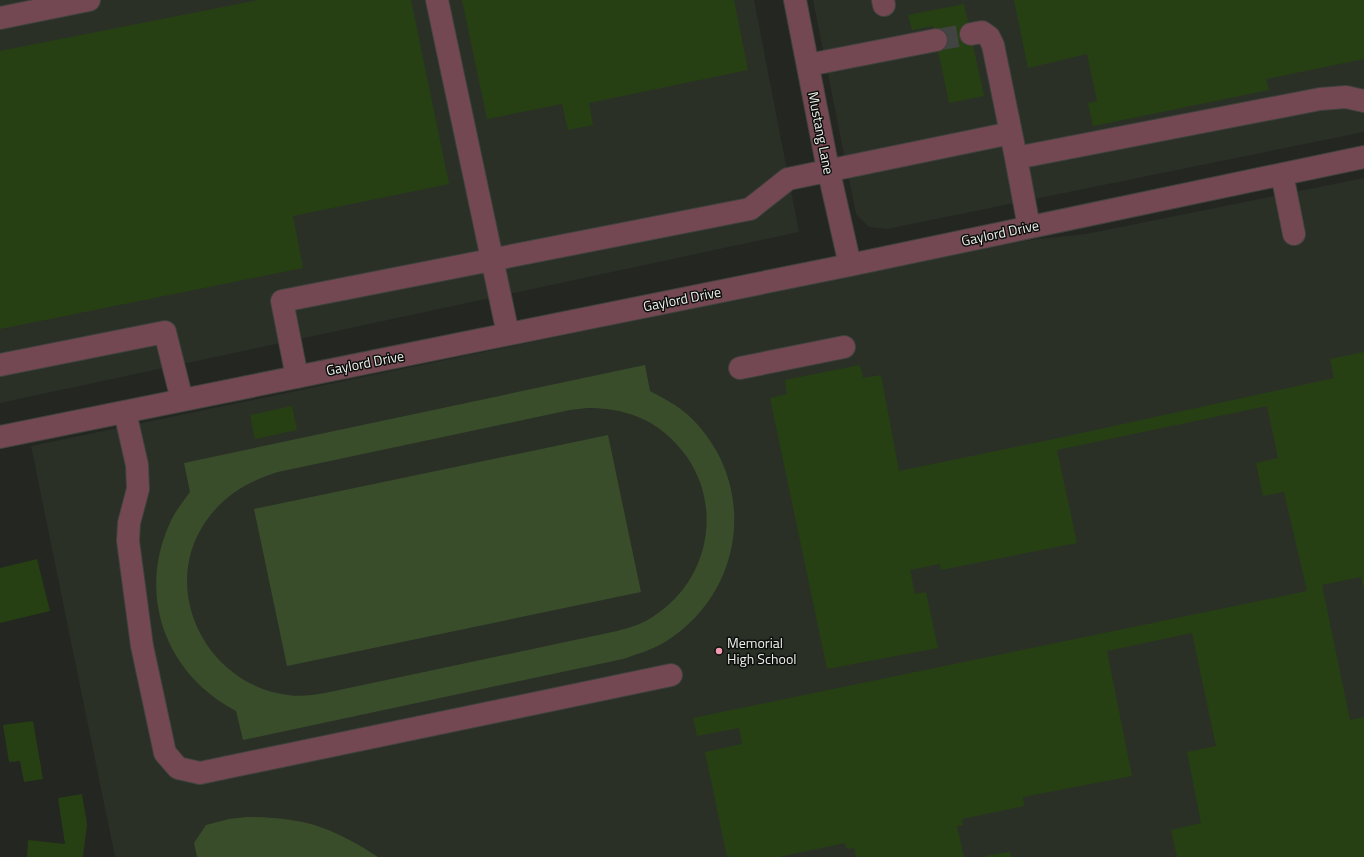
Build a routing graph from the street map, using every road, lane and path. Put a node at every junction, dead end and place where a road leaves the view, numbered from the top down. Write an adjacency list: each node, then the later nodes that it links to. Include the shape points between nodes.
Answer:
1 (85, 0): 4 (street)
2 (437, 0): 16 (street)
3 (795, 0): 7 (street, Mustang Lane)
4 (10, 11)
5 (970, 34): 9 (street, via 982,32 989,37 993,45)
6 (936, 40): 7 (street)
7 (808, 65): 12 (street, Mustang Lane)
8 (1364, 101): 11 (street, via 1346,97 1320,99)
9 (1011, 133): 11 (street); 12 (street)
10 (1364, 157): 13 (street, Gaylord Drive)
11 (1016, 158): 14 (street)
12 (829, 170): 16 (street, via 788,179 750,208); 17 (street, Mustang Lane)
13 (1282, 174): 14 (street, Gaylord Drive); 15 (street)
14 (1029, 227): 17 (street, Gaylord Drive)
15 (1294, 234)
16 (492, 259): 18 (street); 22 (street, via 282,301)
17 (850, 265): 18 (street, Gaylord Drive)
18 (508, 334): 22 (street, Gaylord Drive)
19 (844, 346): 21 (street)
20 (0, 365): 23 (street, via 164,332)
21 (740, 368)
22 (297, 377): 23 (street, Gaylord Drive)
23 (182, 400): 24 (street, Gaylord Drive)
24 (125, 412): 25 (street, Gaylord Drive); 26 (street, via 137,465 138,489 129,523 128,541 142,646 165,753 178,768 200,772)
25 (0, 437)
26 (671, 675)

